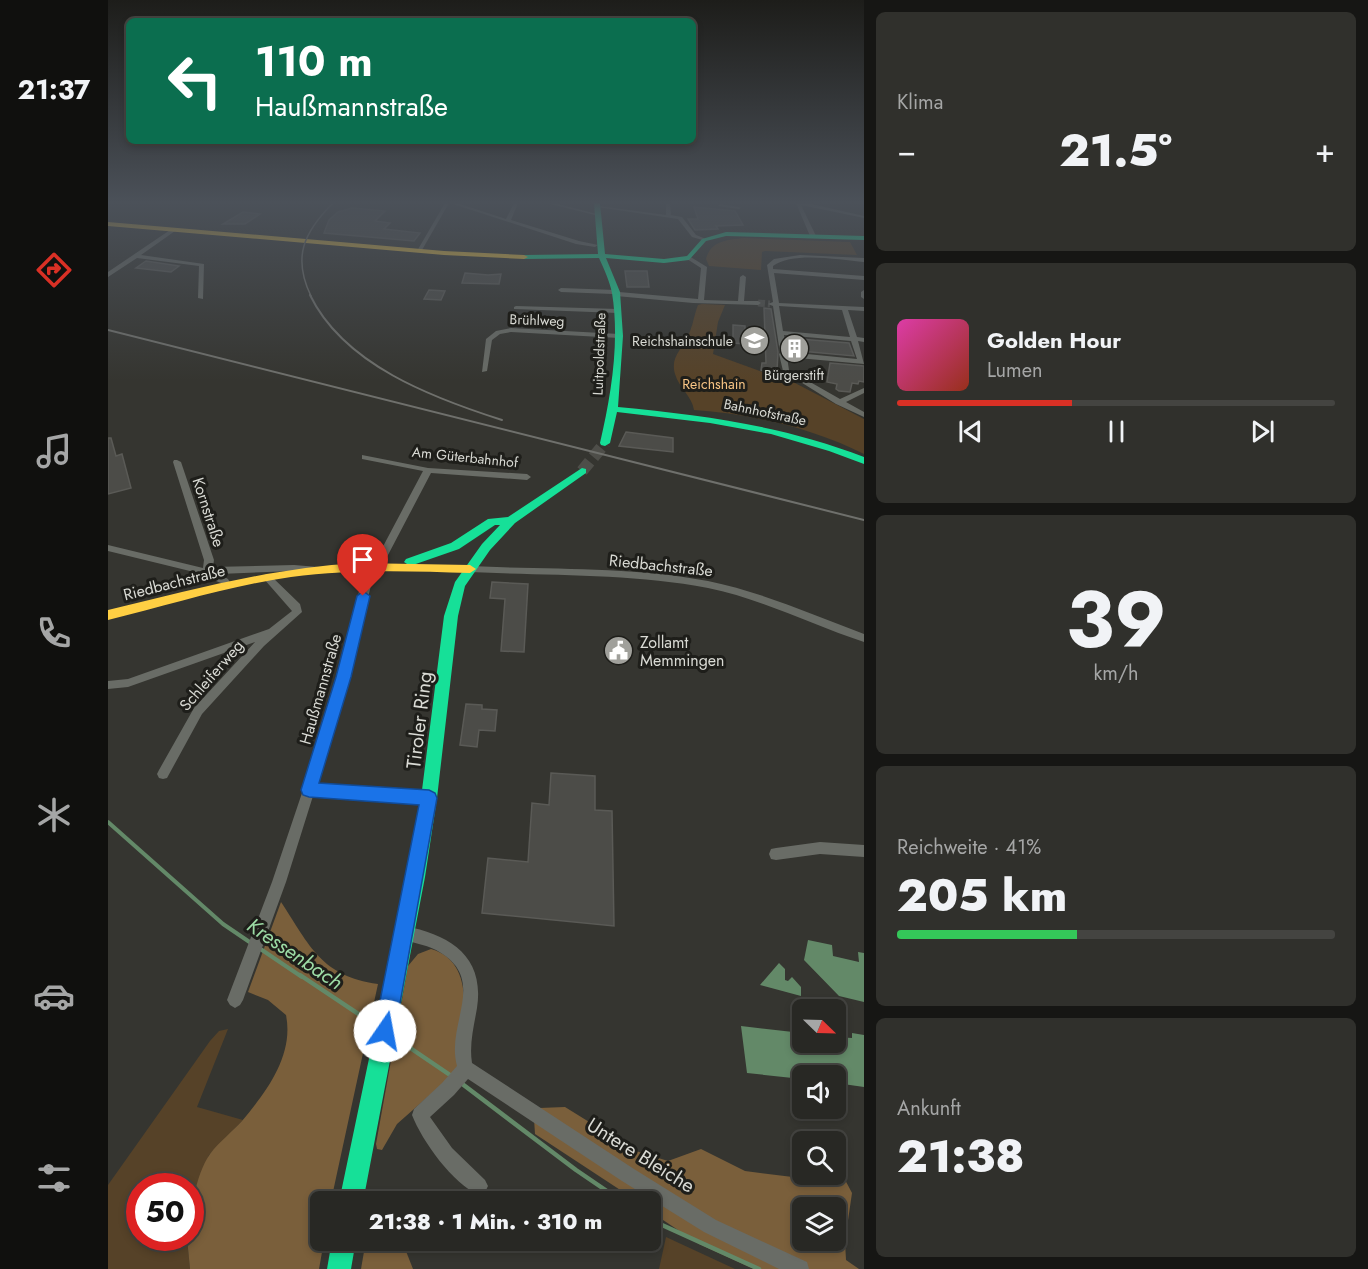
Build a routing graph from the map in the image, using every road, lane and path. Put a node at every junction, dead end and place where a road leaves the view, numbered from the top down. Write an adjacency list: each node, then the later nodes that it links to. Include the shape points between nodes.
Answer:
1 (126, 262): 7 (street)
2 (184, 262): 14 (street, via 202,265)
3 (604, 262): 12 (main road, Luitpoldstraße)
4 (696, 262): 15 (street, via 704,267)
5 (771, 262): 6 (street)
6 (771, 271): 9 (street); 17 (street)
7 (108, 275)
8 (743, 277): 16 (street)
9 (864, 278)
10 (561, 290): 12 (street)
11 (864, 292): 13 (street)
12 (616, 293): 15 (street); 21 (main road, Luitpoldstraße)
13 (864, 297)
14 (201, 298)
15 (701, 301): 16 (street)
16 (742, 302): 17 (street)
17 (767, 304): 18 (street); 22 (street)
18 (844, 307): 20 (street); 24 (street)
19 (516, 308): 21 (street)
20 (864, 309)
21 (618, 311): 23 (main road, Luitpoldstraße)
22 (781, 333): 24 (street); 26 (street)
23 (619, 336): 28 (street, Brühlweg, via 498,332 489,339); 30 (main road, Luitpoldstraße)
24 (855, 339): 25 (street); 27 (street)
25 (864, 340)
26 (782, 354): 27 (street); 31 (street, via 788,373)
27 (863, 362)
28 (484, 371)
29 (864, 390): 31 (street)
30 (616, 400): 32 (main road, Bahnhofstraße); 32 (main road, Luitpoldstraße, via 605,443 627,418)
31 (839, 402): 33 (street)
32 (655, 413): 35 (main road, Bahnhofstraße, via 725,419 776,429)
33 (864, 415)
34 (365, 457): 37 (street, Am Güterbahnhof)
35 (864, 461)
36 (177, 462): 46 (street, Kornstraße, via 209,560)
37 (428, 470): 39 (street, Am Güterbahnhof); 42 (street, Haußmannstraße)
38 (582, 471): 40 (main road)
39 (527, 477)
40 (511, 520): 43 (main road, via 492,522 444,551); 44 (main road, Tiroler Ring)
41 (108, 548): 46 (street)
42 (374, 567): 43 (main road, Riedbachstraße); 45 (main road, Riedbachstraße); 54 (street, Haußmannstraße, via 368,576 344,677)
43 (391, 567): 44 (main road, Riedbachstraße)
44 (470, 569): 51 (street, Riedbachstraße, via 707,585 769,603); 55 (main road, Tiroler Ring, via 456,596)
45 (318, 570): 46 (street, Riedbachstraße); 47 (main road, Riedbachstraße)
46 (208, 571): 48 (street)
47 (267, 577): 48 (main road, Riedbachstraße); 50 (street, Schleiferweg, via 298,610)
48 (227, 586): 49 (main road, Riedbachstraße)
49 (108, 615)
50 (271, 632): 52 (street, Schleiferweg, via 128,683); 53 (street, Schleiferweg, via 195,716)
51 (864, 639)
52 (108, 685)
53 (163, 774)
54 (309, 790): 55 (street); 59 (street, Haußmannstraße)
55 (429, 798): 58 (main road, Tiroler Ring)
56 (864, 851): 57 (street, via 820,848)
57 (776, 854)
58 (405, 933): 60 (street, via 424,936 445,947 469,974 469,1008); 62 (main road, Tiroler Ring)
59 (235, 1000)
60 (459, 1076): 61 (street, via 420,1114 436,1144); 65 (street, Untere Bleiche, via 619,1168 710,1226)
61 (479, 1186)
62 (353, 1191)
63 (342, 1251): 64 (main road)
64 (339, 1269)
65 (800, 1269)

